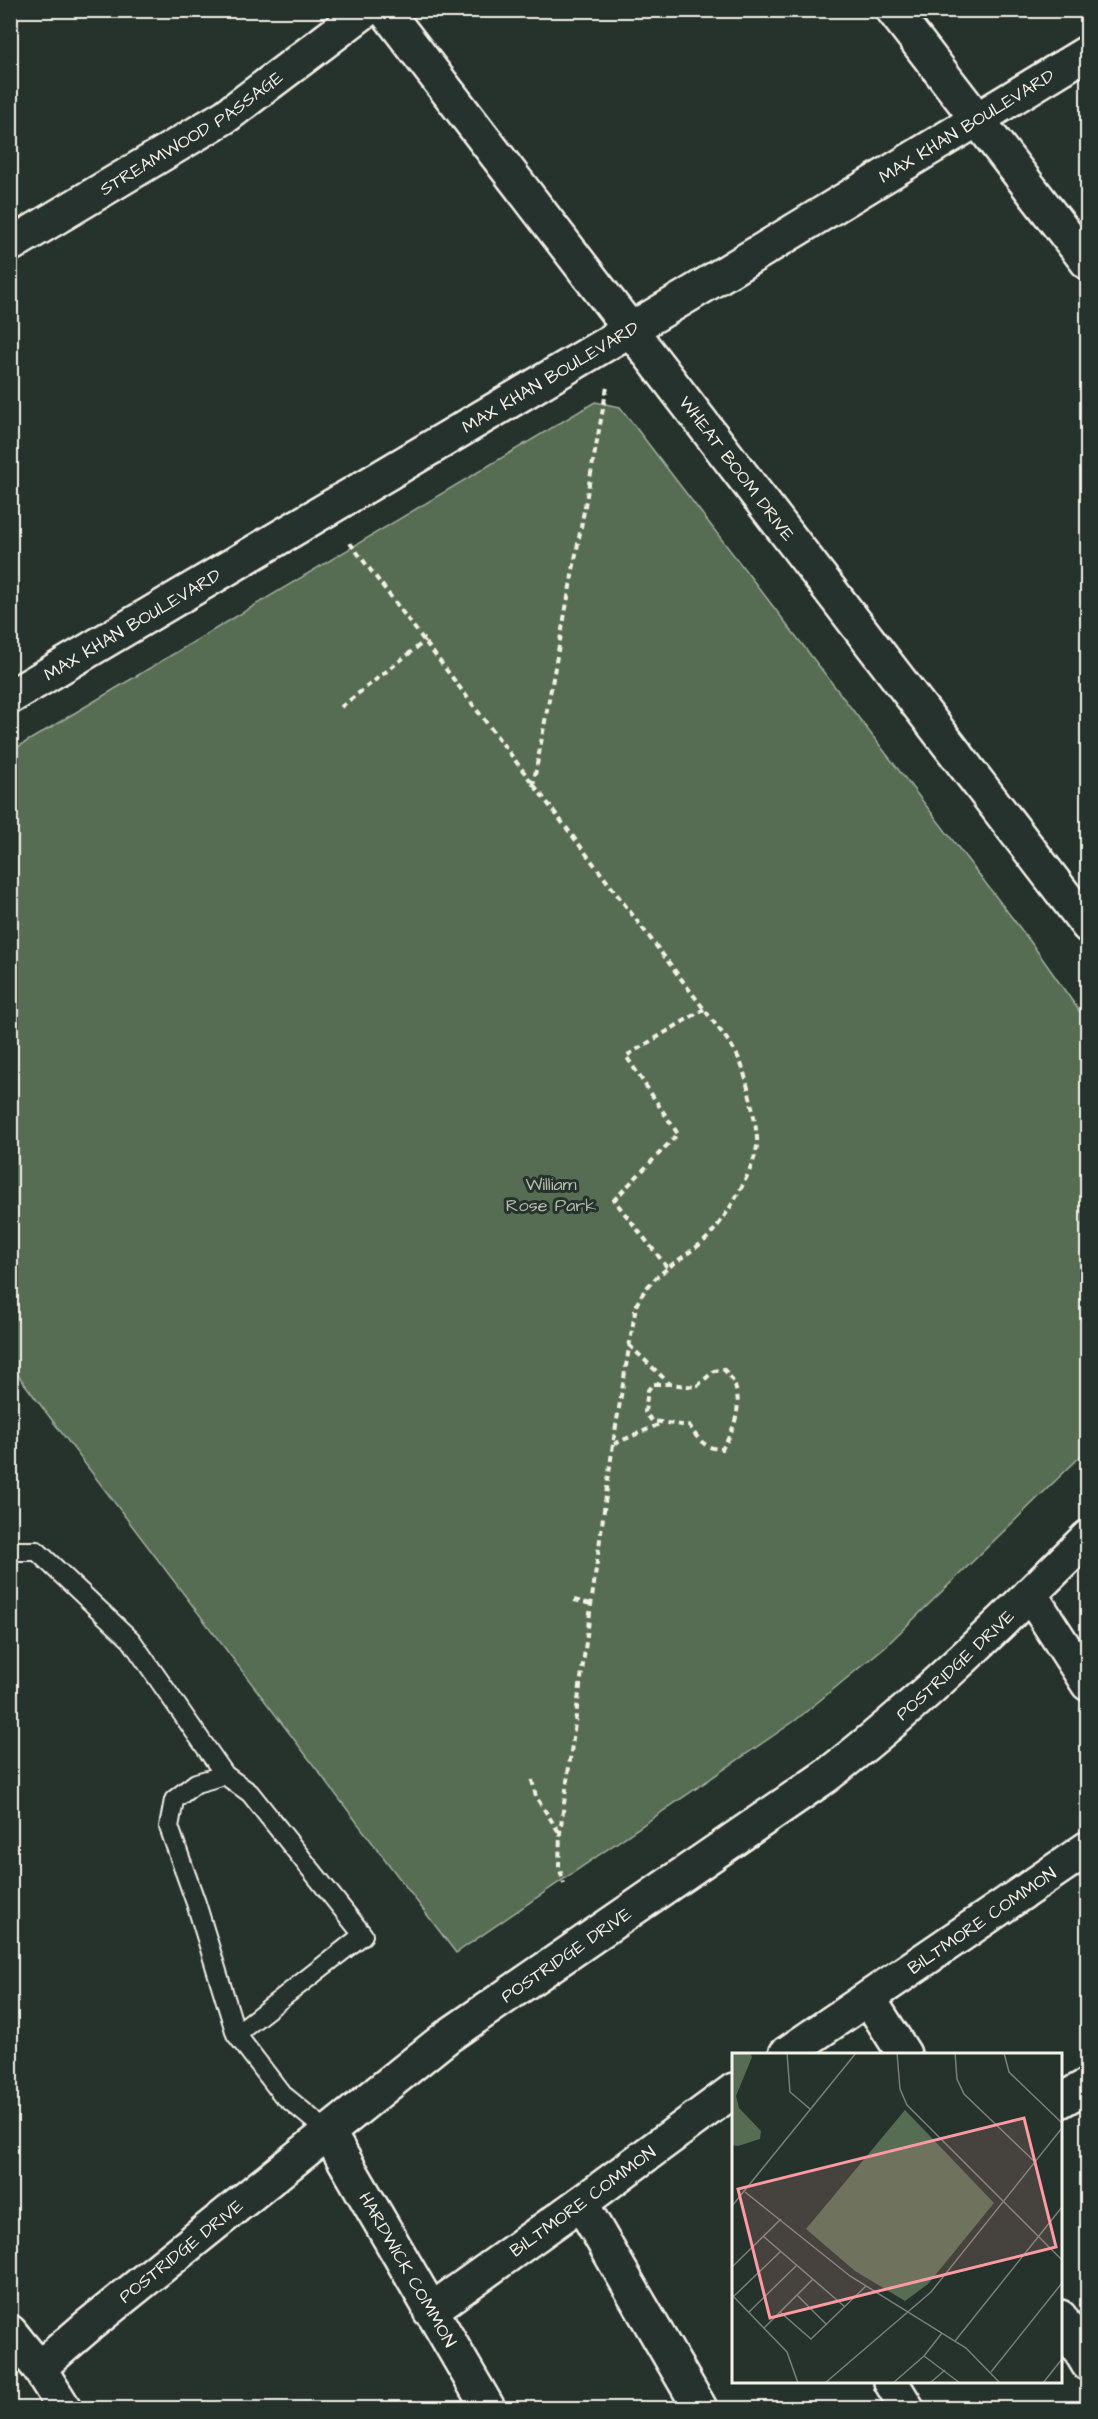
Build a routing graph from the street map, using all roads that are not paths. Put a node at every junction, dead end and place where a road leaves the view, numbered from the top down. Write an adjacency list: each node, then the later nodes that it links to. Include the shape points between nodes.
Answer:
1 (366, 10): 6 (street, STREAMWOOD PASSAGE, via 226,116)
2 (385, 10): 8 (street, WHEAT BOOM DRIVE)
3 (892, 10): 5 (street)
4 (1088, 52): 5 (street, MAX KHAN BOULEVARD)
5 (976, 119): 7 (street); 8 (street, MAX KHAN BOULEVARD)
6 (10, 245)
7 (1088, 263)
8 (630, 329): 9 (street, MAX KHAN BOULEVARD); 10 (street, WHEAT BOOM DRIVE)
9 (10, 697)
10 (1088, 926)
11 (1088, 1537): 13 (street, POSTRIDGE DRIVE)
12 (10, 1551): 15 (lane, via 37,1551 131,1641)
13 (1030, 1594): 14 (street); 24 (street, POSTRIDGE DRIVE, via 918,1701 826,1776 457,2030)
14 (1088, 1684)
15 (225, 1775): 18 (lane, via 196,1783 174,1800 169,1827); 18 (lane, via 250,1793 363,1935)
16 (1088, 1848): 17 (street, BILTMORE COMMON)
17 (869, 1999): 19 (street, BILTMORE COMMON); 20 (street)
18 (236, 2034): 24 (lane, via 282,2094)
19 (789, 2053)
20 (903, 2053)
21 (1088, 2085): 22 (street)
22 (1062, 2100)
23 (730, 2101): 25 (street, BILTMORE COMMON)
24 (328, 2132): 26 (street, HARDWICK COMMON); 30 (street, POSTRIDGE DRIVE)
25 (581, 2203): 26 (street, BILTMORE COMMON); 34 (street)
26 (430, 2311): 33 (street, HARDWICK COMMON)
27 (1071, 2318): 29 (street)
28 (10, 2332): 30 (street)
29 (1088, 2364)
30 (39, 2368): 32 (street)
31 (892, 2383): 35 (street)
32 (64, 2409)
33 (488, 2409)
34 (700, 2409)
35 (907, 2409)

